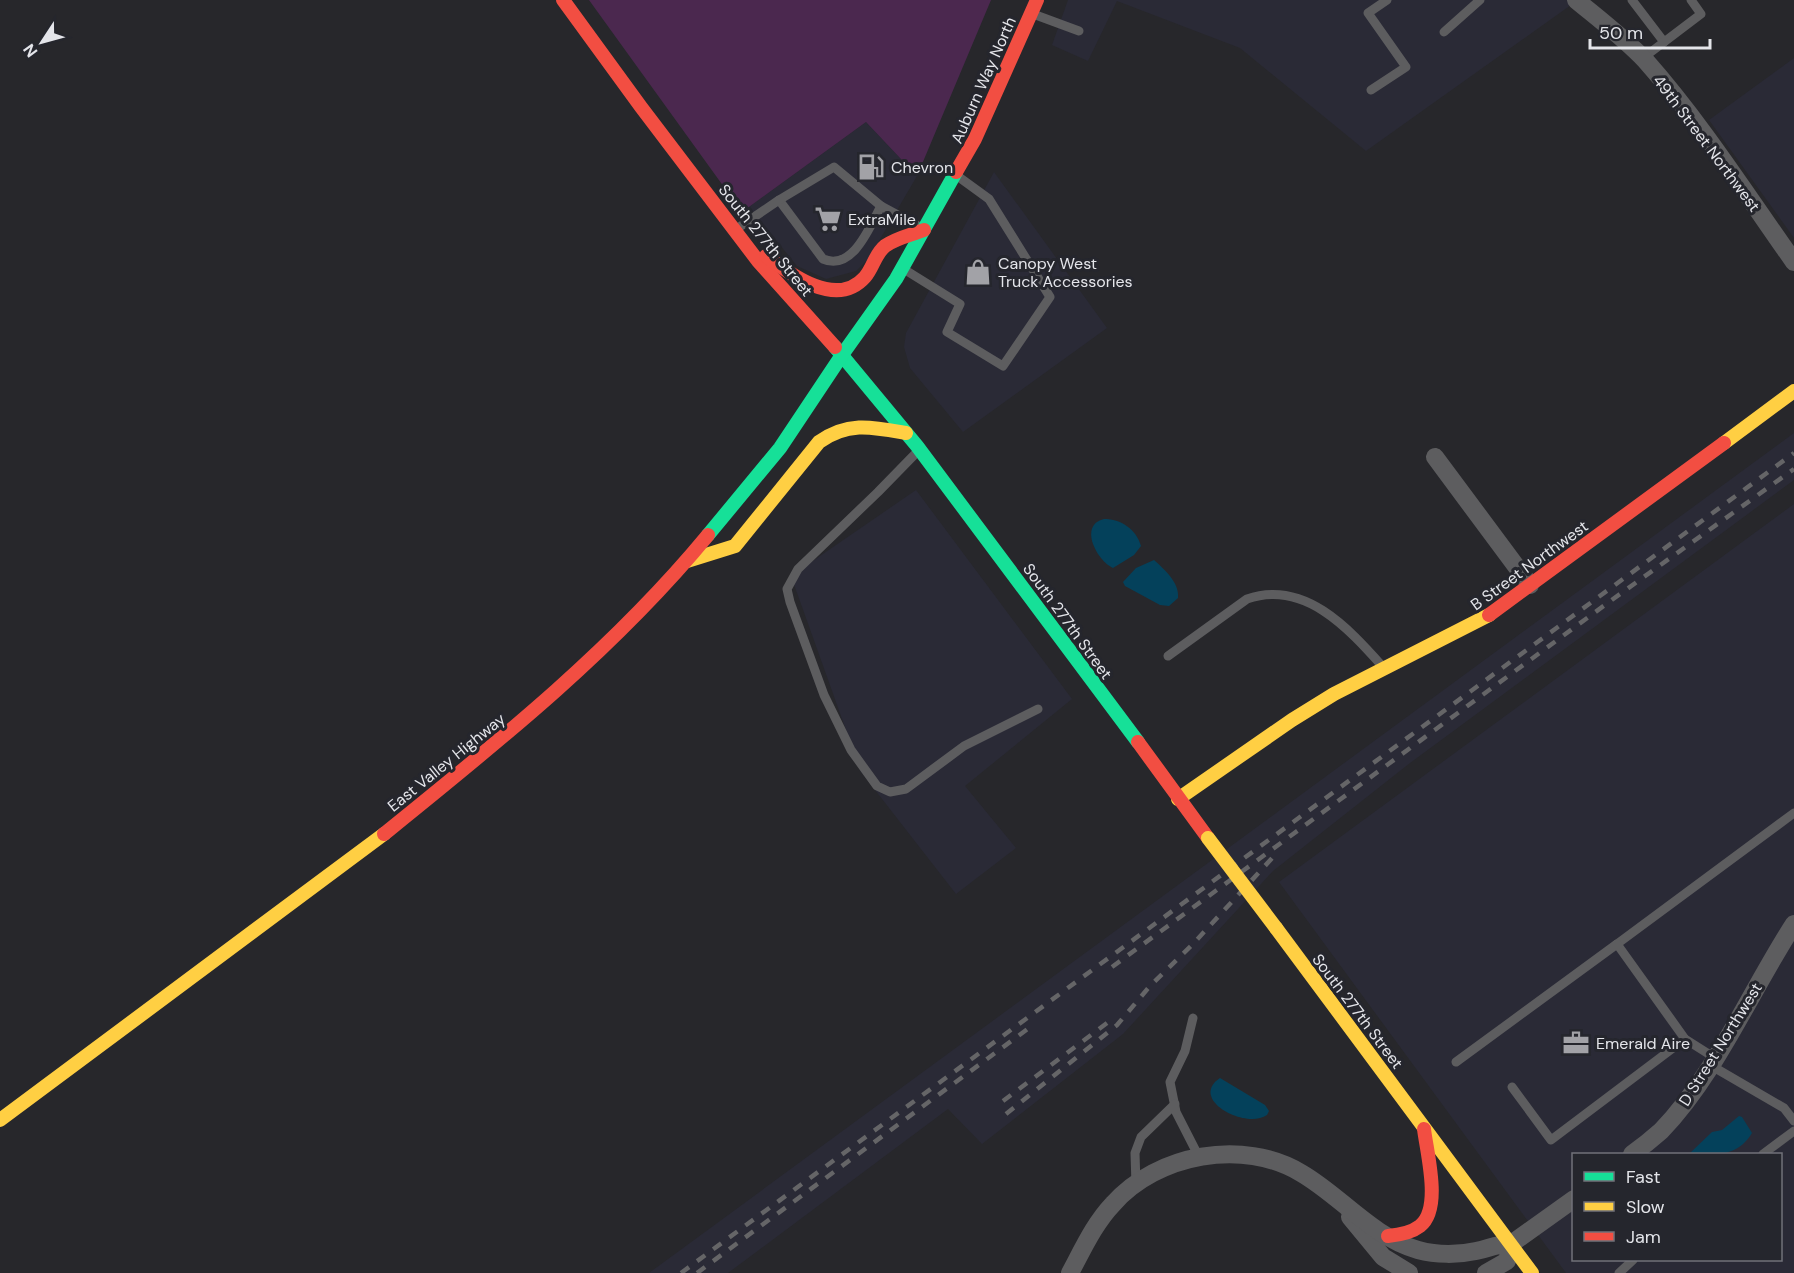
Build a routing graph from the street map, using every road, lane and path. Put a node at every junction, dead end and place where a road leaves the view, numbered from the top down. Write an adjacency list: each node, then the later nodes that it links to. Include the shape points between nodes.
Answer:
1 (563, 0): 17 (main road, South 277th Street)
2 (1387, 0): 12 (lane, via 1368,13 1406,67)
3 (1480, 0): 9 (lane)
4 (1576, 0): 11 (street, 49th Street Northwest)
5 (1632, 0): 10 (lane)
6 (1691, 0): 10 (lane, via 1701,14)
7 (1034, 6): 8 (lane); 13 (main road, Auburn Way North)
8 (1079, 31)
9 (1444, 32)
10 (1664, 42): 11 (lane)
11 (1643, 58): 18 (street, 49th Street Northwest, via 1675,96)
12 (1371, 90)
13 (956, 175): 16 (main road, Auburn Way North); 19 (lane, via 989,199 1050,297 1003,366 947,332 960,304)
14 (779, 200): 15 (lane, via 834,167); 15 (lane, via 823,259 837,262 853,252); 17 (lane)
15 (881, 206): 16 (lane)
16 (924, 230): 17 (main road, via 884,246 864,279 850,289 837,291 812,285 789,273); 19 (main road, Auburn Way North)
17 (737, 233): 20 (main road, South 277th Street)
18 (1794, 262)
19 (902, 268): 20 (main road, Auburn Way North)
20 (842, 355): 22 (main road, South 277th Street); 25 (main road, East Valley Highway, via 780,448)
21 (1794, 391): 26 (main road, B Street Northwest)
22 (906, 433): 23 (main road, South 277th Street); 25 (main road, via 850,427 828,434 735,546)
23 (919, 450): 29 (lane, via 798,569 787,589 824,695 864,771 877,786 890,792 906,789 964,746); 30 (main road, South 277th Street)
24 (1435, 457): 26 (street)
25 (687, 561): 40 (main road, East Valley Highway, via 578,671 476,760 367,848)
26 (1530, 585): 28 (main road, B Street Northwest, via 1485,618)
27 (1168, 656): 28 (lane, via 1246,599 1278,595 1298,597 1348,628)
28 (1384, 668): 30 (main road, B Street Northwest, via 1315,706)
29 (1038, 709)
30 (1178, 799): 42 (main road, South 277th Street, bridge)
31 (1794, 813): 33 (lane)
32 (1794, 924): 36 (street, D Street Northwest)
33 (1617, 944): 35 (lane); 37 (lane)
34 (1193, 1018): 39 (lane, via 1185,1051 1170,1082)
35 (1684, 1039): 36 (lane); 38 (lane, via 1551,1140)
36 (1713, 1061): 41 (lane, via 1785,1108); 44 (street, D Street Northwest, via 1675,1115)
37 (1456, 1062)
38 (1512, 1088)
39 (1175, 1104): 46 (lane); 47 (lane, via 1142,1137 1135,1153)
40 (0, 1119)
41 (1794, 1121)
42 (1424, 1127): 50 (main road, via 1431,1211 1419,1228); 51 (main road, South 277th Street)
43 (1794, 1131): 45 (lane)
44 (1634, 1153)
45 (1766, 1153)
46 (1199, 1157): 47 (street, via 1161,1169); 48 (street, via 1240,1155 1275,1162 1299,1171)
47 (1136, 1185): 53 (street, via 1114,1202 1100,1220)
48 (1332, 1195): 50 (street); 54 (street, via 1373,1247)
49 (1572, 1200): 51 (street)
50 (1388, 1236): 51 (street, via 1417,1250 1435,1253 1458,1254)
51 (1511, 1244): 55 (street, via 1507,1261); 56 (main road, South 277th Street)
52 (1632, 1261): 57 (lane)
53 (1070, 1273)
54 (1409, 1273)
55 (1486, 1273)
56 (1532, 1273)
57 (1619, 1273)

